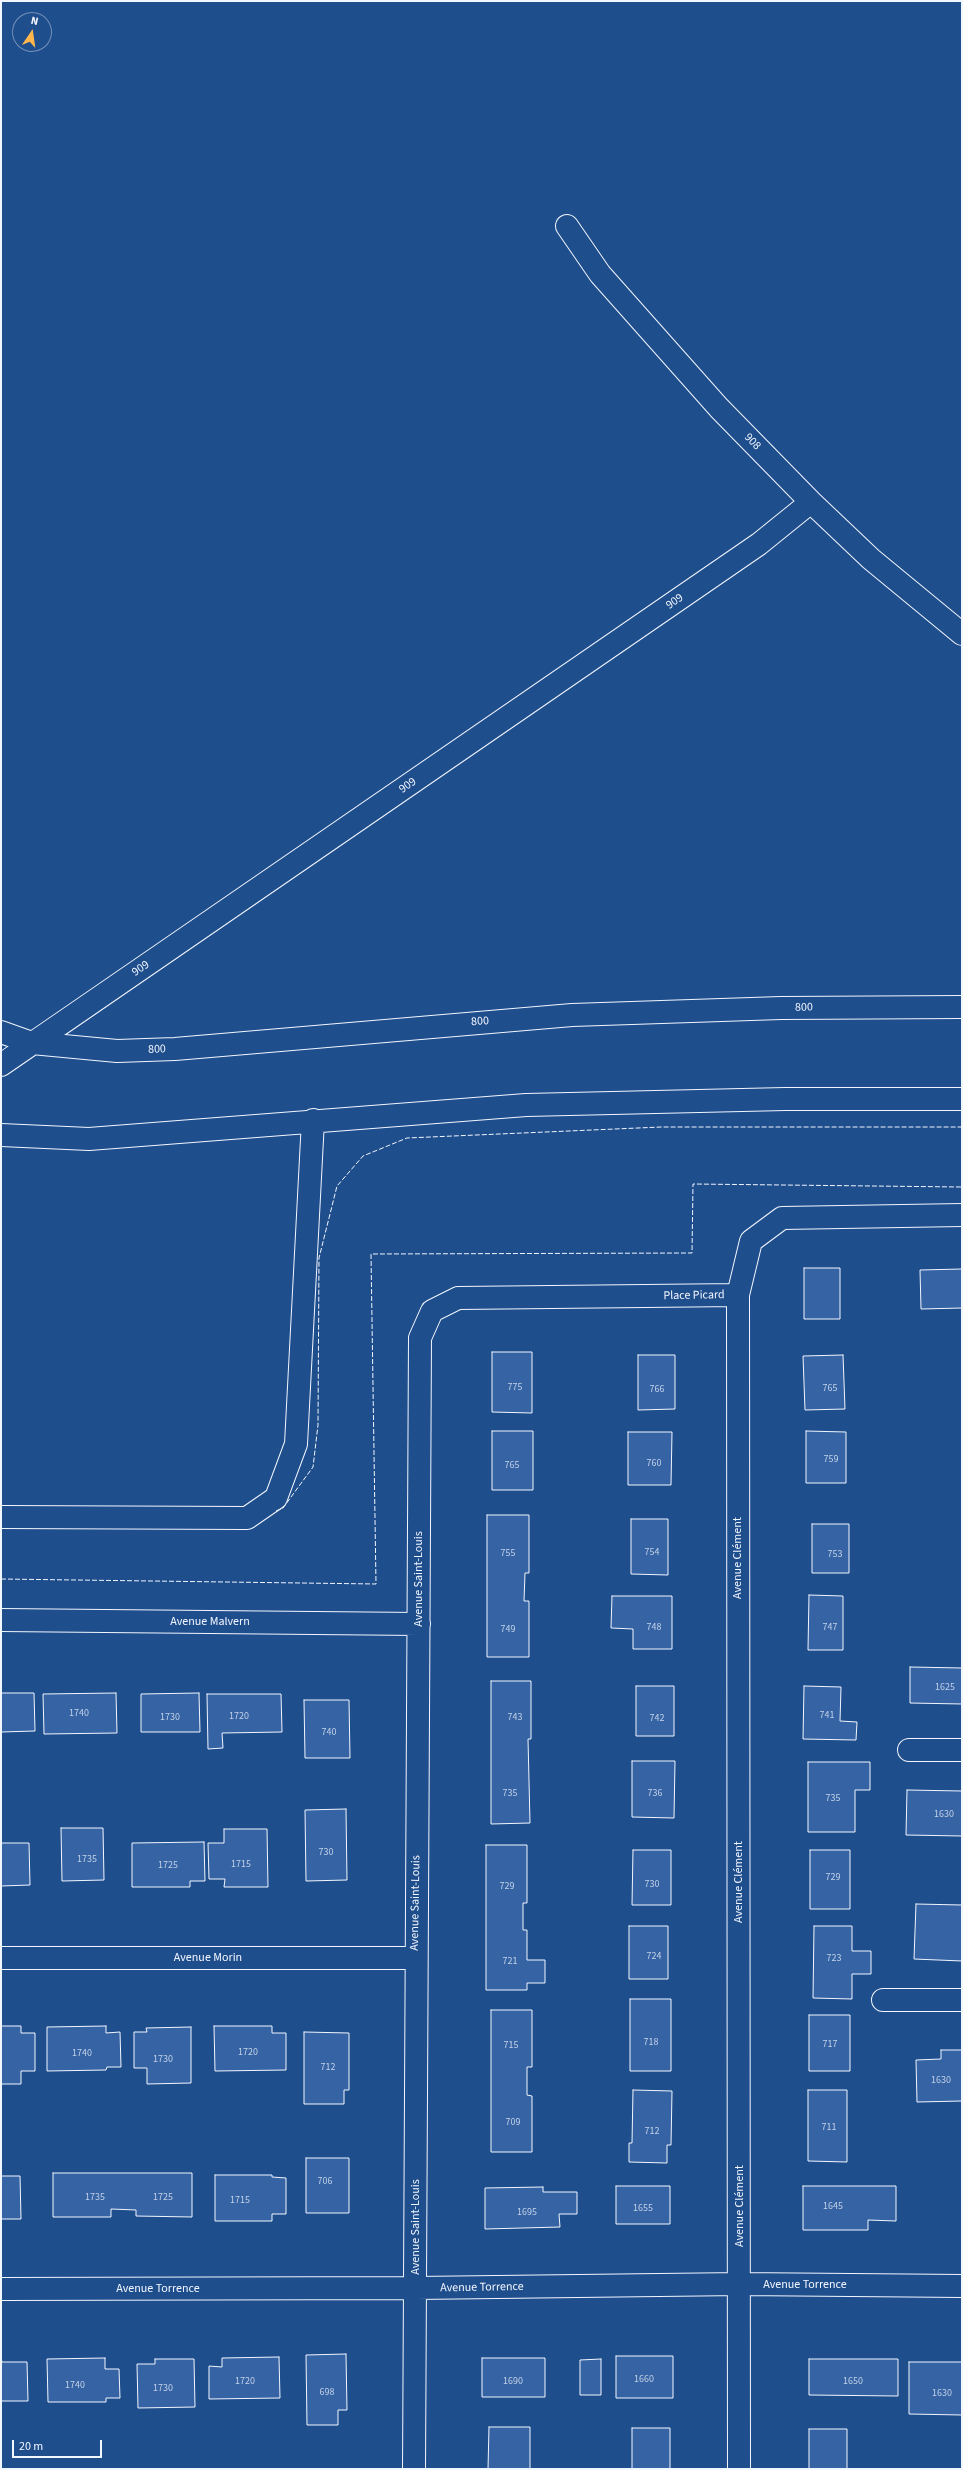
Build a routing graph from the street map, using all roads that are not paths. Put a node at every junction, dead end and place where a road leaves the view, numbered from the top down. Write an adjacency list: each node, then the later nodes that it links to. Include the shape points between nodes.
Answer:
1 (567, 226): 2 (street, 908, via 600,274 645,326 719,408)
2 (811, 502): 3 (street, 908, via 871,559); 6 (street, 909, via 759,544)
3 (962, 634)
4 (962, 1007): 6 (street, 800, via 781,1008 572,1015 175,1049 117,1051)
5 (1, 1032): 6 (street, 800)
6 (32, 1042): 7 (street, 909)
7 (1, 1065)
8 (962, 1099): 9 (street, via 599,1102)
9 (313, 1120): 10 (street, via 90,1139); 14 (street, via 296,1444 276,1498 247,1518)
10 (1, 1135)
11 (962, 1215): 12 (street, Place Picard, via 782,1218 751,1241)
12 (738, 1295): 13 (street, Place Picard, via 458,1298 432,1311); 23 (street, Avenue Clément)
13 (420, 1338): 16 (street, Avenue Saint-Louis)
14 (1, 1517)
15 (1, 1620): 16 (street, Avenue Malvern)
16 (419, 1624): 20 (street, Avenue Saint-Louis)
17 (910, 1750): 18 (street)
18 (962, 1750)
19 (1, 1958): 20 (street, Avenue Morin)
20 (415, 1958): 25 (street, Avenue Saint-Louis)
21 (883, 2000): 22 (street)
22 (962, 2000)
23 (740, 2284): 24 (street, Avenue Torrence); 25 (street, Avenue Torrence); 28 (street, Avenue Clément)
24 (962, 2286)
25 (416, 2288): 26 (street, Avenue Torrence); 27 (street, Avenue Saint-Louis)
26 (1, 2289)
27 (414, 2469)
28 (739, 2469)

